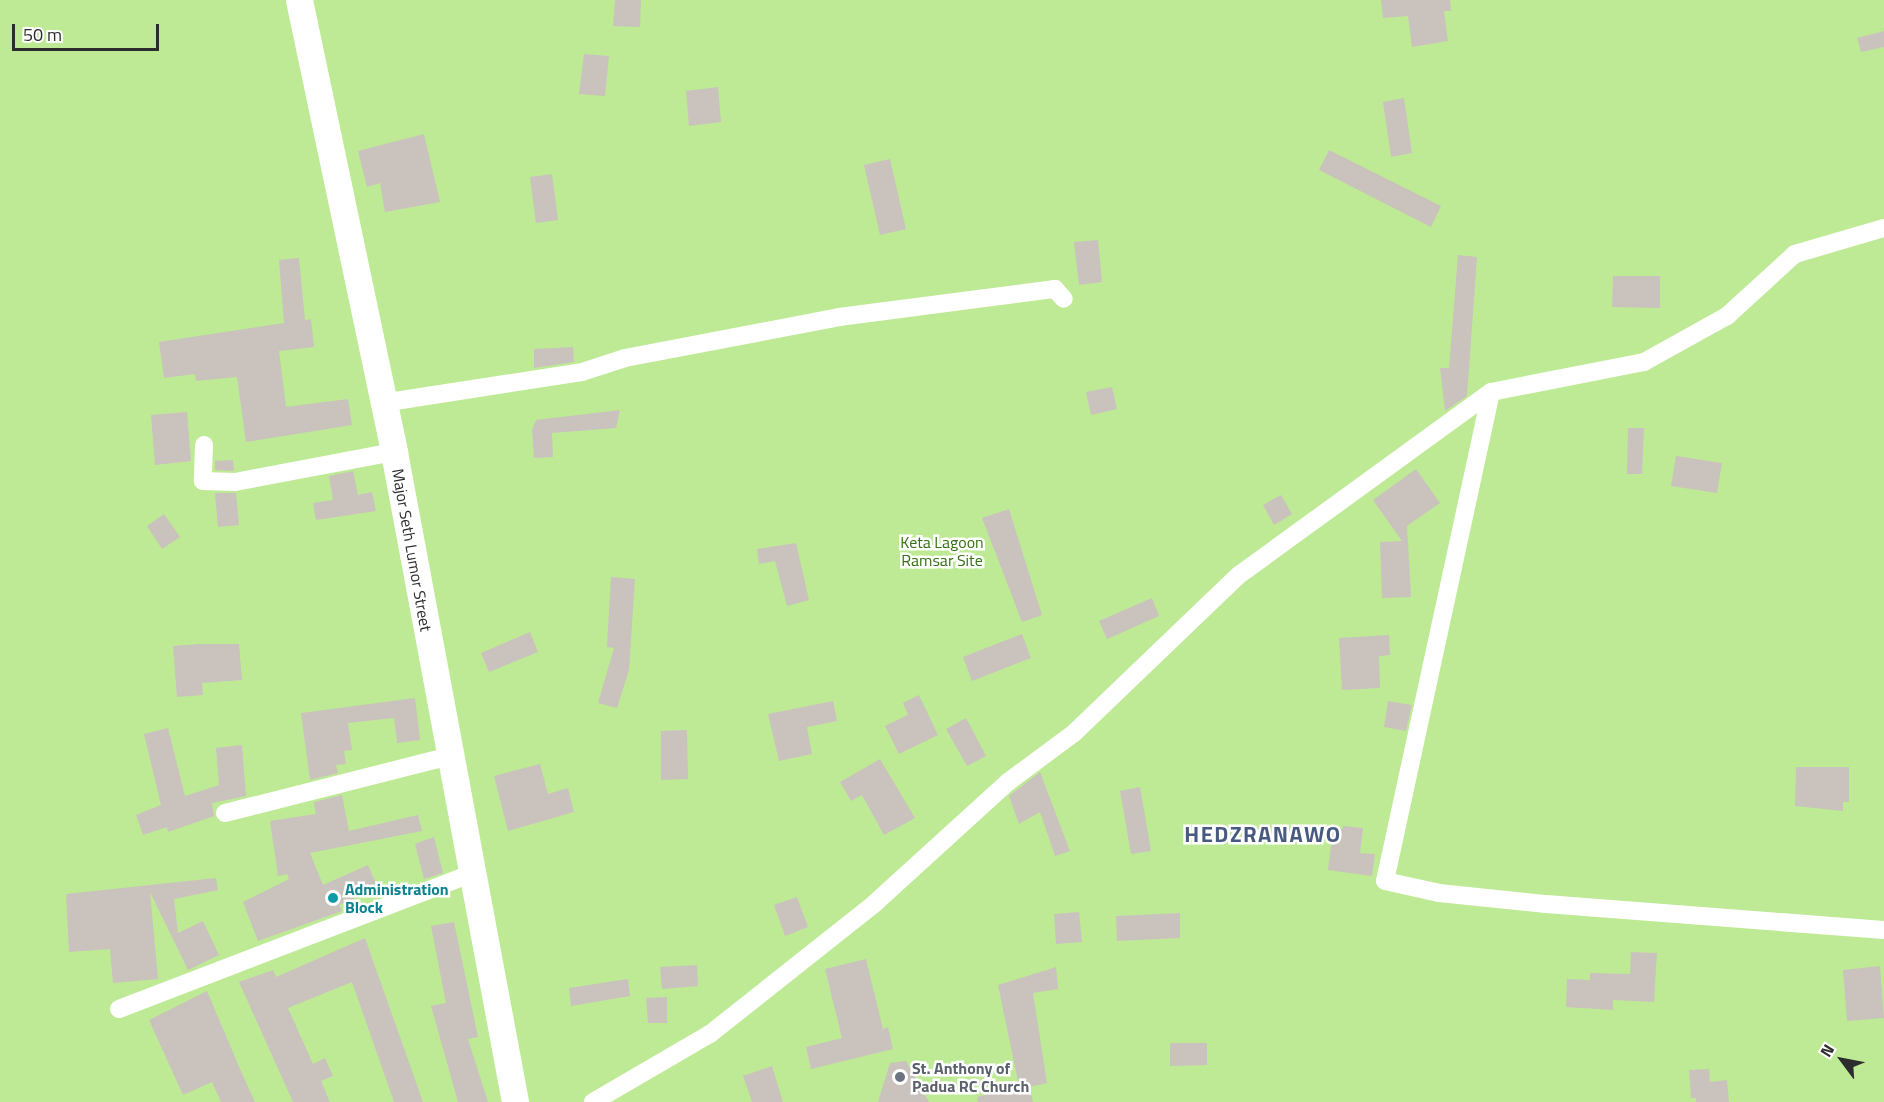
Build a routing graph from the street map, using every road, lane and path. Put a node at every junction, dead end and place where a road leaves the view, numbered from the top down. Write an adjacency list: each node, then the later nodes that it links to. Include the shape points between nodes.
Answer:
1 (299, 0): 5 (main road, Major Seth Lumor Street)
2 (1884, 228): 4 (street, via 1795,254 1727,316 1644,362)
3 (1064, 299): 5 (street, via 1054,289 839,317 625,358 582,372)
4 (1491, 392): 11 (street, via 1384,881 1439,893 1546,904); 14 (street, via 1239,575 1074,733 1008,782 875,903 710,1034)
5 (382, 403): 7 (main road, Major Seth Lumor Street)
6 (204, 446): 7 (street, via 203,481 235,482)
7 (394, 452): 8 (main road, Major Seth Lumor Street)
8 (450, 756): 9 (street); 10 (main road, Major Seth Lumor Street)
9 (225, 813)
10 (473, 873): 12 (street); 13 (main road, Major Seth Lumor Street)
11 (1884, 930)
12 (119, 1009)
13 (515, 1102)
14 (593, 1102)

